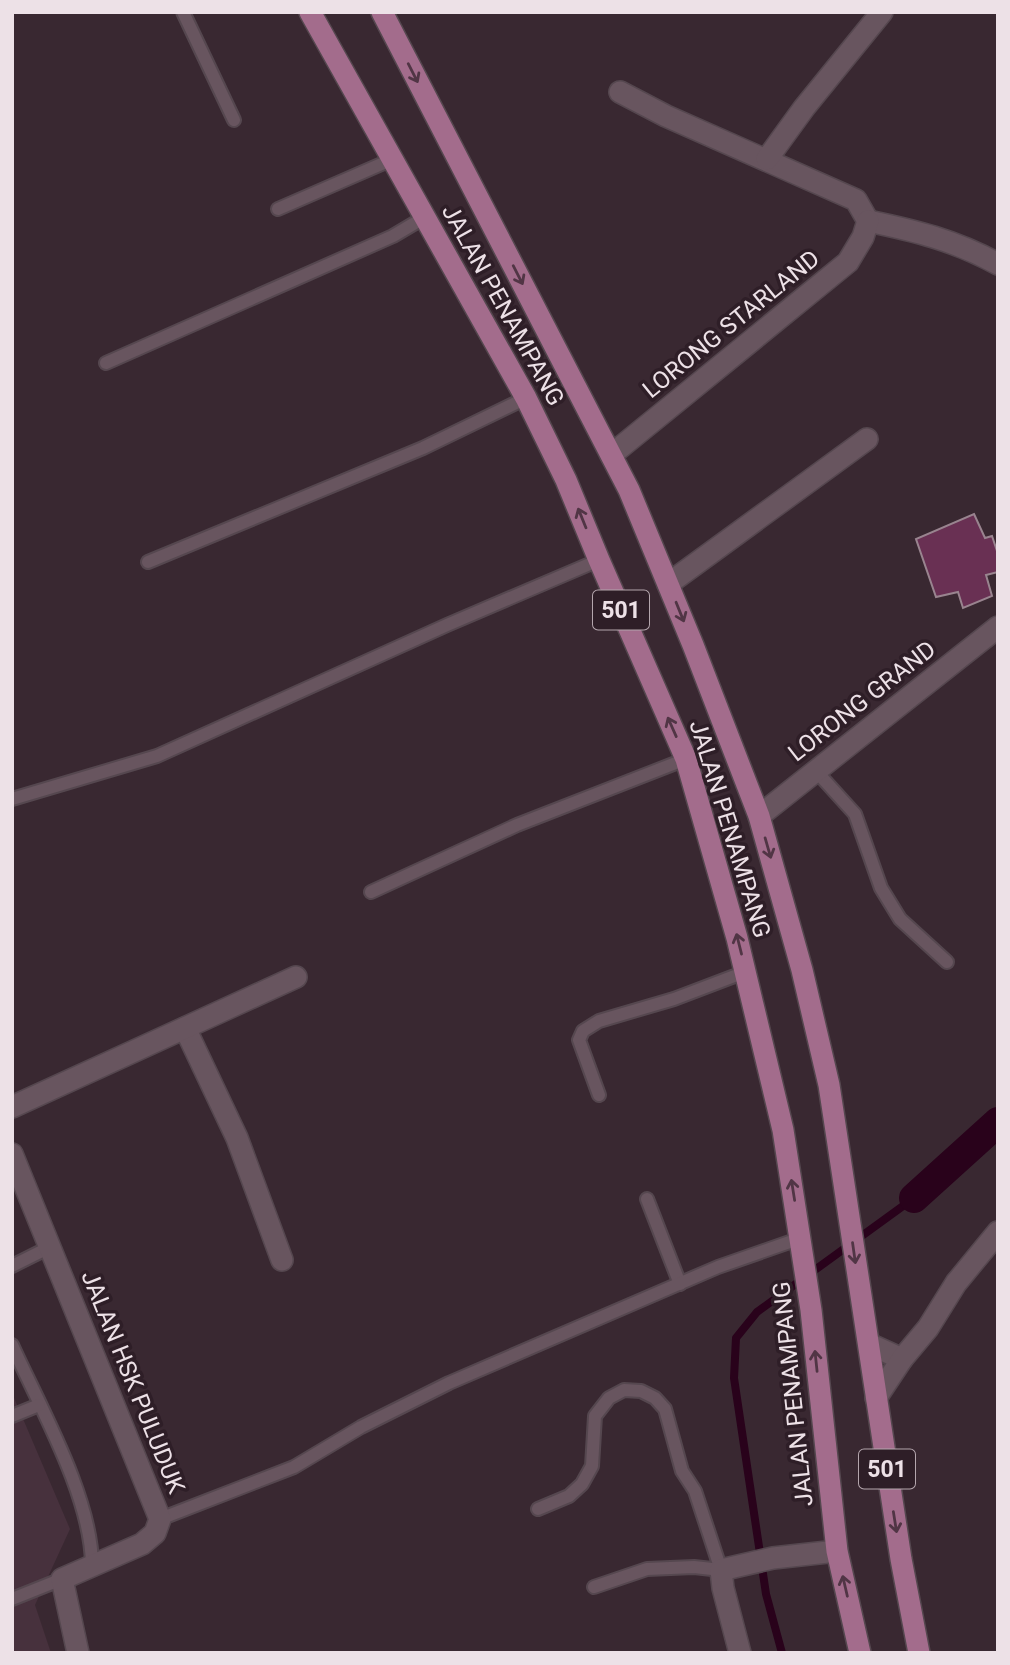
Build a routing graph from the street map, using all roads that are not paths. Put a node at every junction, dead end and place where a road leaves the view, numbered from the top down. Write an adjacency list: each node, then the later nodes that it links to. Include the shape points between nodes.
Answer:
1 (183, 12): 6 (lane)
2 (382, 12): 16 (main road, JALAN PENAMPANG / 501, one-way to 16)
3 (882, 12): 8 (street)
4 (313, 16): 7 (main road, JALAN PENAMPANG / 501)
5 (620, 92): 8 (street)
6 (234, 120)
7 (393, 159): 9 (lane); 10 (main road, JALAN PENAMPANG / 501)
8 (767, 159): 11 (street, via 856,200)
9 (278, 209)
10 (425, 217): 13 (lane, via 393,236); 14 (main road, JALAN PENAMPANG / 501)
11 (868, 222): 12 (street, via 930,234); 16 (street, LORONG STARLAND, via 848,262)
12 (998, 264)
13 (106, 363)
14 (526, 398): 17 (main road, JALAN PENAMPANG / 501, one-way to 14); 18 (lane, via 423,448)
15 (867, 439): 19 (street)
16 (611, 455): 19 (main road, JALAN PENAMPANG / 501)
17 (599, 560): 21 (main road, JALAN PENAMPANG / 501, one-way to 17); 23 (lane, via 157,756)
18 (148, 562)
19 (668, 584): 24 (main road, JALAN PENAMPANG / 501, one-way to 24)
20 (998, 627): 22 (street, LORONG GRAND)
21 (687, 759): 25 (lane, via 530,820); 27 (main road, JALAN PENAMPANG / 501, one-way to 21)
22 (816, 771): 24 (street, LORONG GRAND); 26 (lane, via 855,814 881,888 900,919)
23 (12, 799)
24 (759, 816): 40 (main road, JALAN PENAMPANG / 501, one-way to 40, via 829,1086)
25 (371, 892)
26 (947, 962)
27 (745, 972): 30 (lane, via 598,1021 583,1031 579,1040); 36 (main road, JALAN PENAMPANG / 501, one-way to 27, via 783,1130)
28 (296, 977): 29 (street)
29 (185, 1028): 31 (street); 37 (street, via 237,1138)
30 (599, 1095)
31 (12, 1107)
32 (12, 1154): 35 (street, JALAN HSK PULUDUK)
33 (647, 1199): 39 (lane)
34 (998, 1232): 42 (street)
35 (50, 1247): 38 (lane); 47 (street, JALAN HSK PULUDUK)
36 (802, 1248): 39 (lane, via 718,1267); 48 (main road, JALAN PENAMPANG / 501, one-way to 36)
37 (282, 1260)
38 (12, 1266)
39 (680, 1284): 47 (lane, via 404,1404 294,1466)
40 (869, 1343): 42 (street); 43 (main road, JALAN PENAMPANG / 501)
41 (12, 1346): 44 (lane)
42 (902, 1359): 43 (street)
43 (876, 1398): 57 (main road, JALAN PENAMPANG / 501, one-way to 57)
44 (39, 1405): 45 (lane); 49 (lane, via 85,1515)
45 (12, 1416)
46 (538, 1509): 50 (lane, via 569,1496 582,1484 592,1466 595,1416 609,1398 624,1390 641,1391 665,1409 682,1472)
47 (160, 1519): 49 (street, JALAN HSK PULUDUK, via 155,1533 142,1544)
48 (837, 1551): 50 (street); 56 (main road, JALAN PENAMPANG / 501, one-way to 48)
49 (92, 1566): 51 (street, JALAN HSK PULUDUK)
50 (730, 1568): 52 (lane, via 647,1569); 55 (street, via 723,1588)
51 (62, 1579): 53 (lane); 54 (street)
52 (594, 1587)
53 (12, 1599)
54 (78, 1653)
55 (740, 1653)
56 (860, 1653)
57 (919, 1653)

